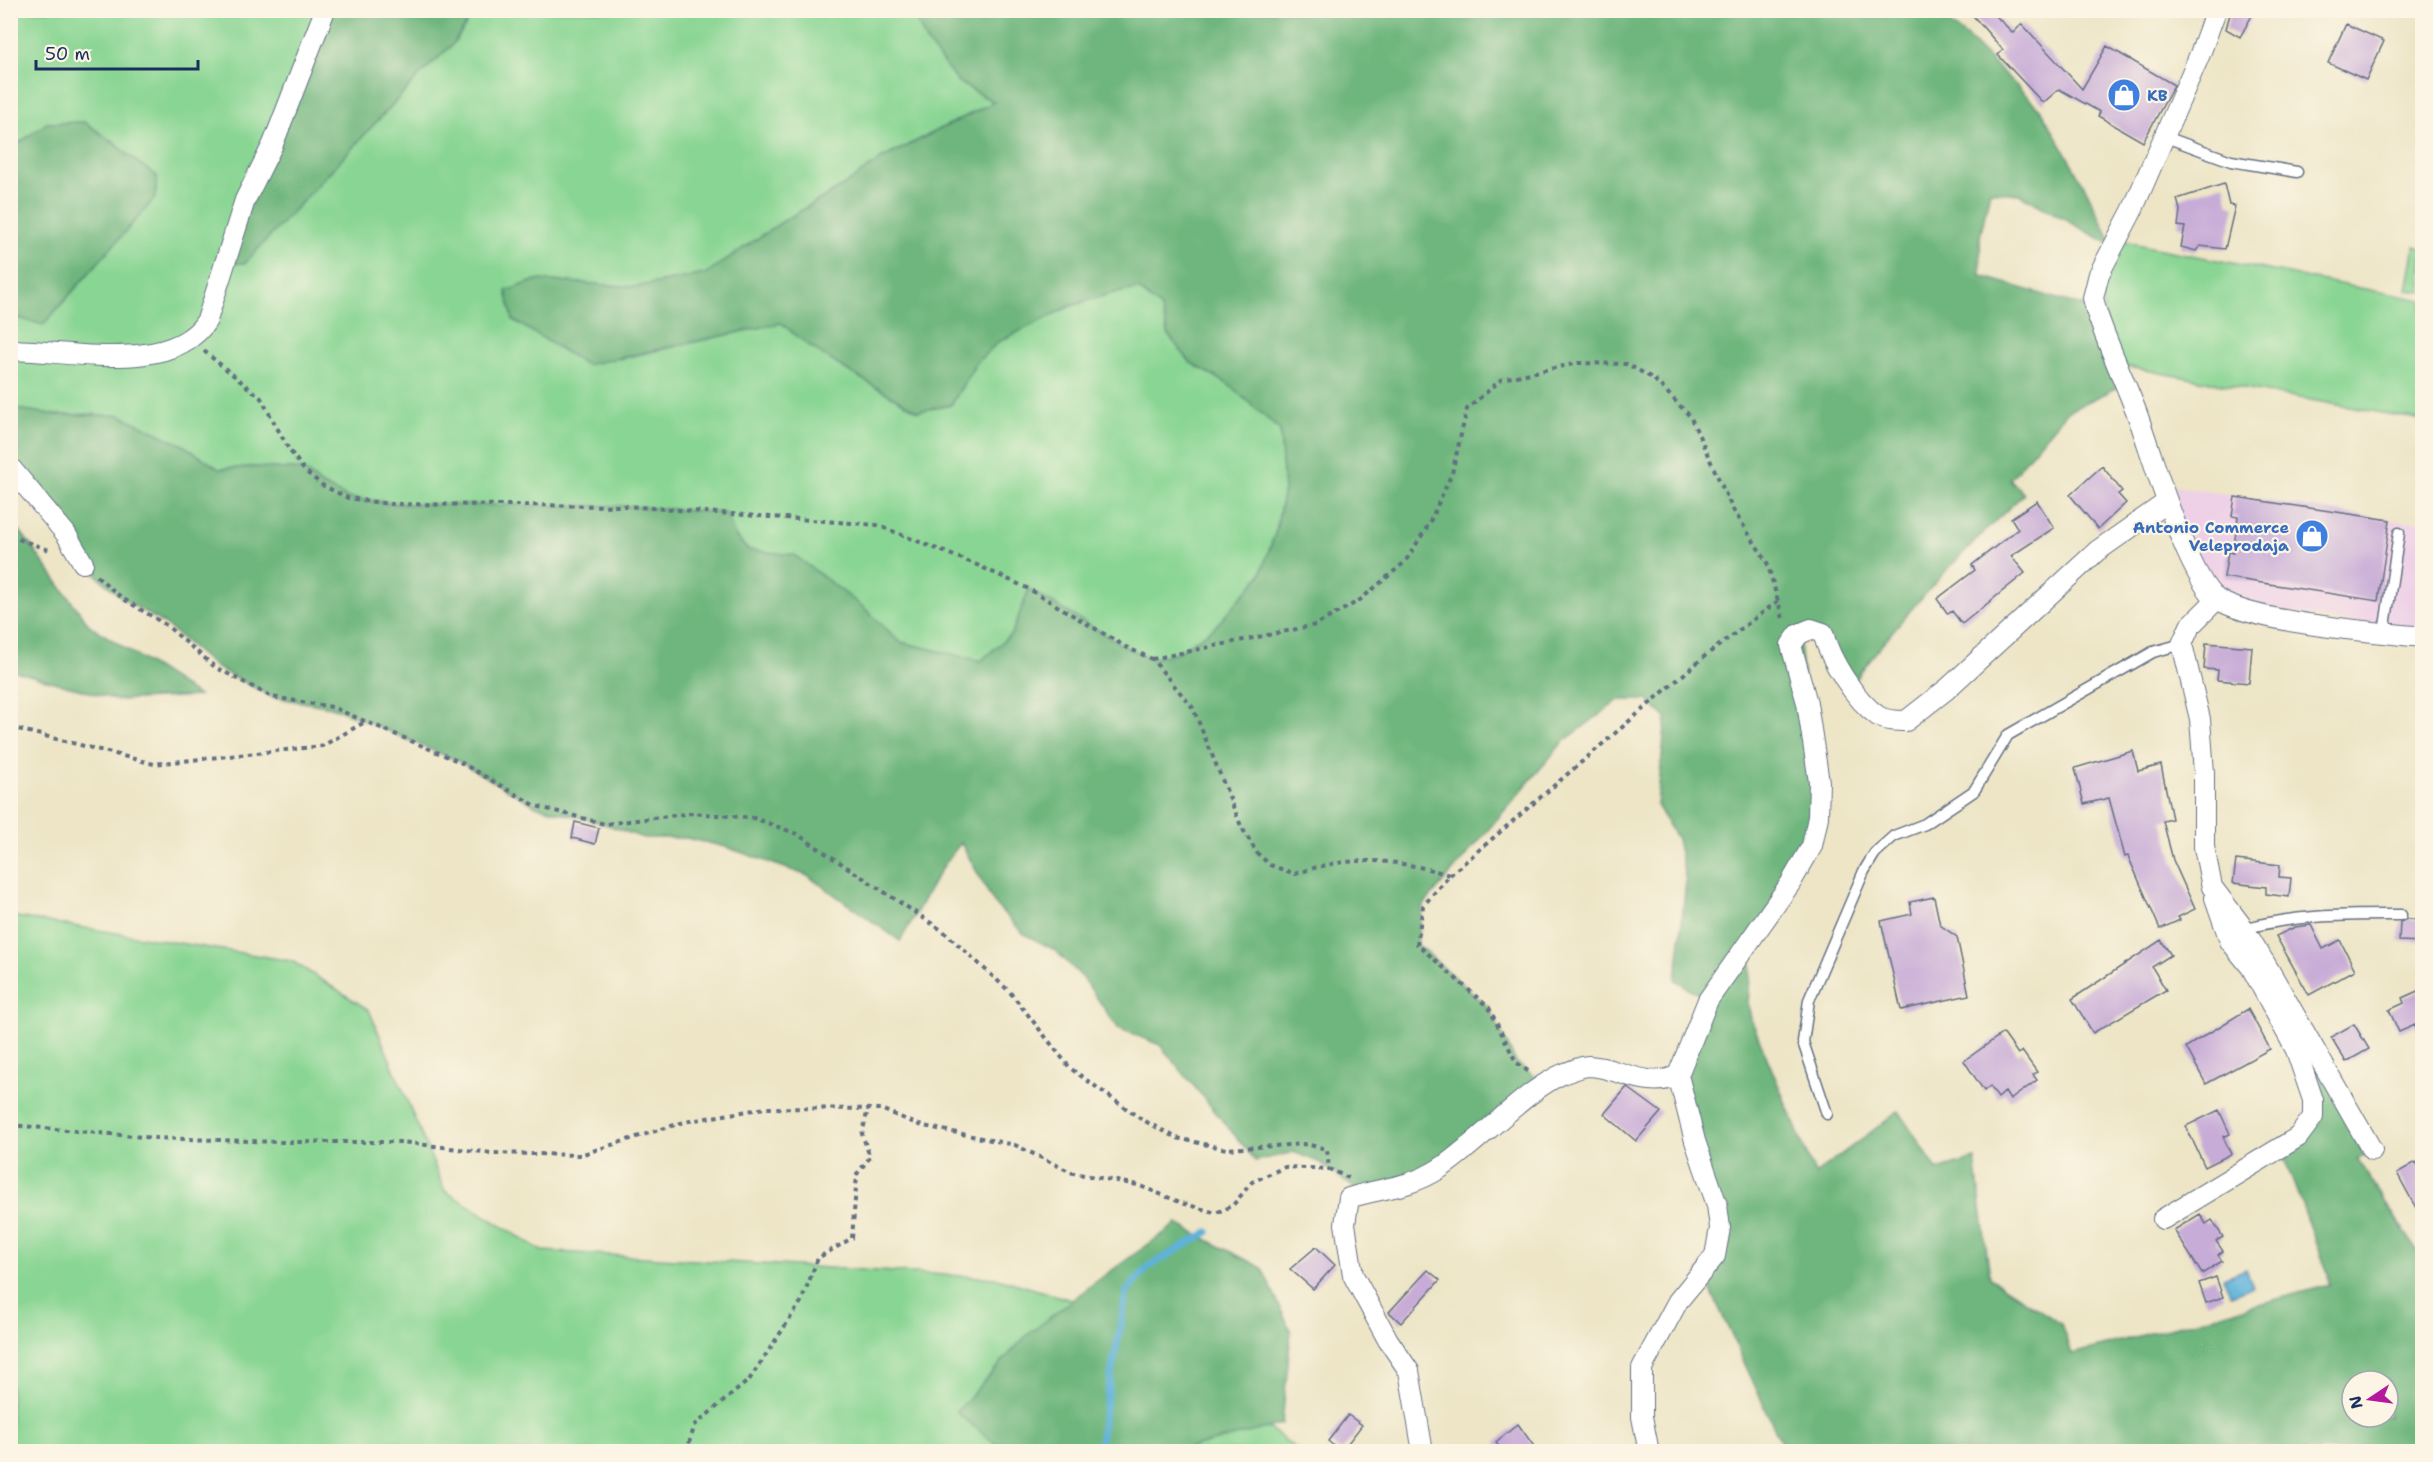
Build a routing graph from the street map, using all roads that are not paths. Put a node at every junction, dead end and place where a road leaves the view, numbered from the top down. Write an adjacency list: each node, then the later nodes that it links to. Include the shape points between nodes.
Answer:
1 (325, 10): 5 (street, via 273,144 245,200 207,320 198,334 171,349 127,356)
2 (2216, 10): 3 (street)
3 (2163, 136): 4 (lane, via 2231,161); 7 (street, via 2132,211 2099,274 2093,298)
4 (2297, 172)
5 (10, 350)
6 (10, 467): 9 (street, via 66,534)
7 (2167, 502): 10 (street, via 2203,584); 17 (street, via 2097,551 1906,721 1879,717 1850,686 1823,633 1811,629 1799,634 1791,645 1807,703 1819,782 1812,846 1790,884 1708,999)
8 (2399, 533): 11 (lane)
9 (83, 563)
10 (2217, 599): 11 (street, via 2259,615); 13 (street, via 2190,626)
11 (2384, 633): 12 (street)
12 (2422, 637)
13 (2182, 645): 14 (street, via 2200,719 2204,847); 18 (lane, via 2153,652 2008,735 1974,791 1925,824 1894,836 1875,853 1809,1000 1803,1042)
14 (2212, 887): 16 (street); 20 (street, via 2230,940 2251,967 2296,1050 2313,1100 2313,1117 2298,1137)
15 (2401, 915): 16 (lane, via 2313,915)
16 (2244, 929): 19 (street)
17 (1678, 1075): 21 (street, via 1661,1080 1588,1066 1566,1072 1416,1183 1349,1198 1345,1224 1353,1275 1409,1371); 22 (street, via 1717,1205 1720,1228 1714,1256 1678,1301 1642,1368 1642,1417)
18 (1827, 1114)
19 (2372, 1150)
20 (2163, 1219)
21 (1423, 1452)
22 (1649, 1452)

